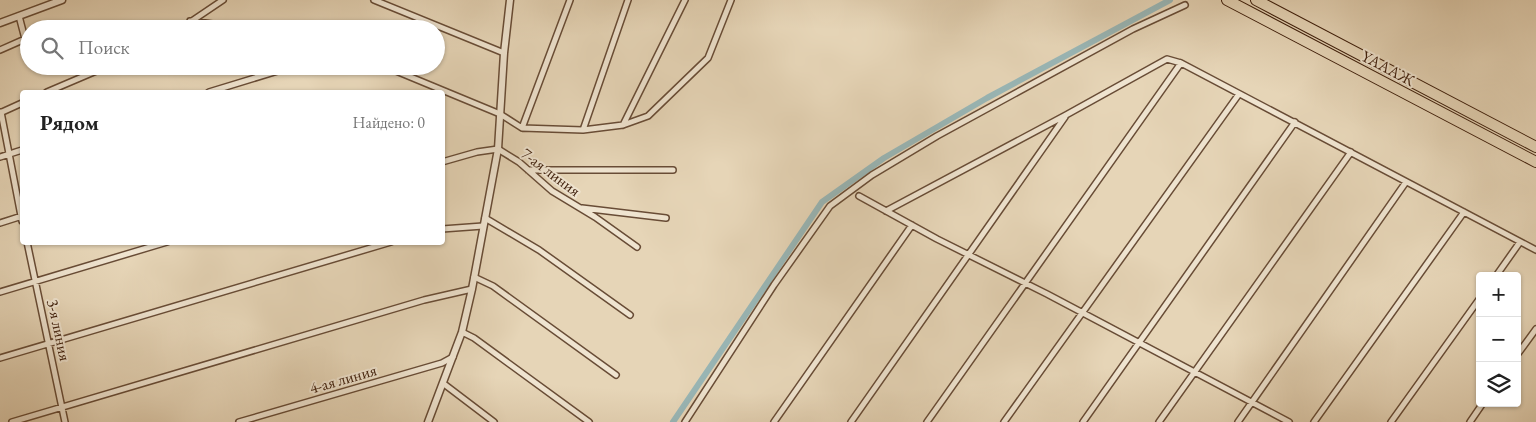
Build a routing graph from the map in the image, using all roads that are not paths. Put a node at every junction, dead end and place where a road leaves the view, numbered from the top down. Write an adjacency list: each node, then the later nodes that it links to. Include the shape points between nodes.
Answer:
1 (62, 0): 12 (street)
2 (222, 0): 14 (street)
3 (374, 0): 15 (street)
4 (510, 0): 20 (street)
5 (570, 0): 36 (street)
6 (628, 0): 37 (street)
7 (685, 0): 35 (street)
8 (731, 0): 35 (street, via 708,58 648,116)
9 (1227, 0): 45 (highway, ҮАААЖ)
10 (1256, 0): 38 (highway, ҮАААЖ)
11 (1185, 5): 96 (street, via 937,136 872,175 830,206)
12 (19, 16): 13 (street); 16 (street)
13 (20, 20)
14 (192, 20)
15 (423, 20)
16 (0, 23)
17 (445, 29): 20 (street)
18 (20, 41): 19 (street)
19 (0, 50)
20 (504, 53): 32 (street)
21 (1181, 63): 29 (street); 33 (street, via 1167,59 1160,62); 71 (street)
22 (87, 75): 25 (street)
23 (265, 75): 26 (street)
24 (406, 75): 27 (street)
25 (52, 90)
26 (216, 90)
27 (442, 90)
28 (445, 91): 32 (street)
29 (1239, 94): 34 (street); 75 (street)
30 (20, 104): 31 (street)
31 (1, 113): 42 (street)
32 (500, 114): 36 (street); 39 (street)
33 (1066, 115): 52 (street); 67 (street)
34 (1295, 122): 41 (street); 79 (street)
35 (623, 125): 37 (street)
36 (522, 128): 37 (street)
37 (582, 130)
38 (1536, 146)
39 (498, 148): 44 (street, 7-ая линия); 46 (street, 7-ая линия); 55 (street)
40 (20, 151): 42 (street)
41 (1351, 152): 48 (street); 84 (street)
42 (9, 154): 43 (street); 50 (street)
43 (0, 157)
44 (445, 161)
45 (1536, 162)
46 (528, 170): 47 (street); 51 (street, 7-ая линия)
47 (674, 170)
48 (1406, 182): 53 (street); 87 (street)
49 (859, 196): 52 (street)
50 (20, 208)
51 (579, 208): 56 (street); 65 (street, 7-ая линия)
52 (886, 211): 58 (street)
53 (1464, 212): 61 (street); 105 (street)
54 (20, 218): 57 (street)
55 (485, 218): 59 (street); 76 (street, via 539,250)
56 (666, 218)
57 (0, 223)
58 (912, 225): 67 (street); 97 (street)
59 (483, 226): 60 (street); 69 (street)
60 (445, 230)
61 (1520, 242): 66 (street); 68 (street)
62 (28, 245): 70 (street, 3-я линия)
63 (157, 245): 70 (street)
64 (381, 245): 80 (street)
65 (637, 247)
66 (1536, 250)
67 (968, 254): 71 (street); 98 (street)
68 (1499, 272)
69 (474, 276): 72 (street); 85 (street, via 493,286)
70 (36, 281): 73 (street); 80 (street, 3-я линия)
71 (1026, 283): 75 (street); 99 (street)
72 (472, 289): 78 (street); 88 (street, via 424,300)
73 (0, 292)
74 (1476, 304): 106 (street)
75 (1082, 312): 79 (street); 100 (street)
76 (630, 315)
77 (1536, 329): 81 (street)
78 (462, 332): 82 (street); 95 (street)
79 (1139, 342): 84 (street); 101 (street)
80 (49, 343): 83 (street); 88 (street, 3-я линия)
81 (1521, 350)
82 (454, 357): 86 (street); 92 (street, 4-ая линия)
83 (0, 358)
84 (1195, 372): 87 (street); 102 (street)
85 (616, 376)
86 (444, 384): 93 (street); 94 (street)
87 (1252, 403): 103 (street); 104 (street)
88 (62, 407): 90 (street); 91 (street, 3-я линия)
89 (1480, 407): 107 (street)
90 (12, 422)
91 (64, 422)
92 (239, 422)
93 (428, 422)
94 (494, 422)
95 (589, 422)
96 (685, 422)
97 (774, 422)
98 (851, 422)
99 (927, 422)
100 (1004, 422)
101 (1083, 422)
102 (1159, 422)
103 (1238, 422)
104 (1288, 422)
105 (1314, 422)
106 (1391, 422)
107 (1470, 422)

